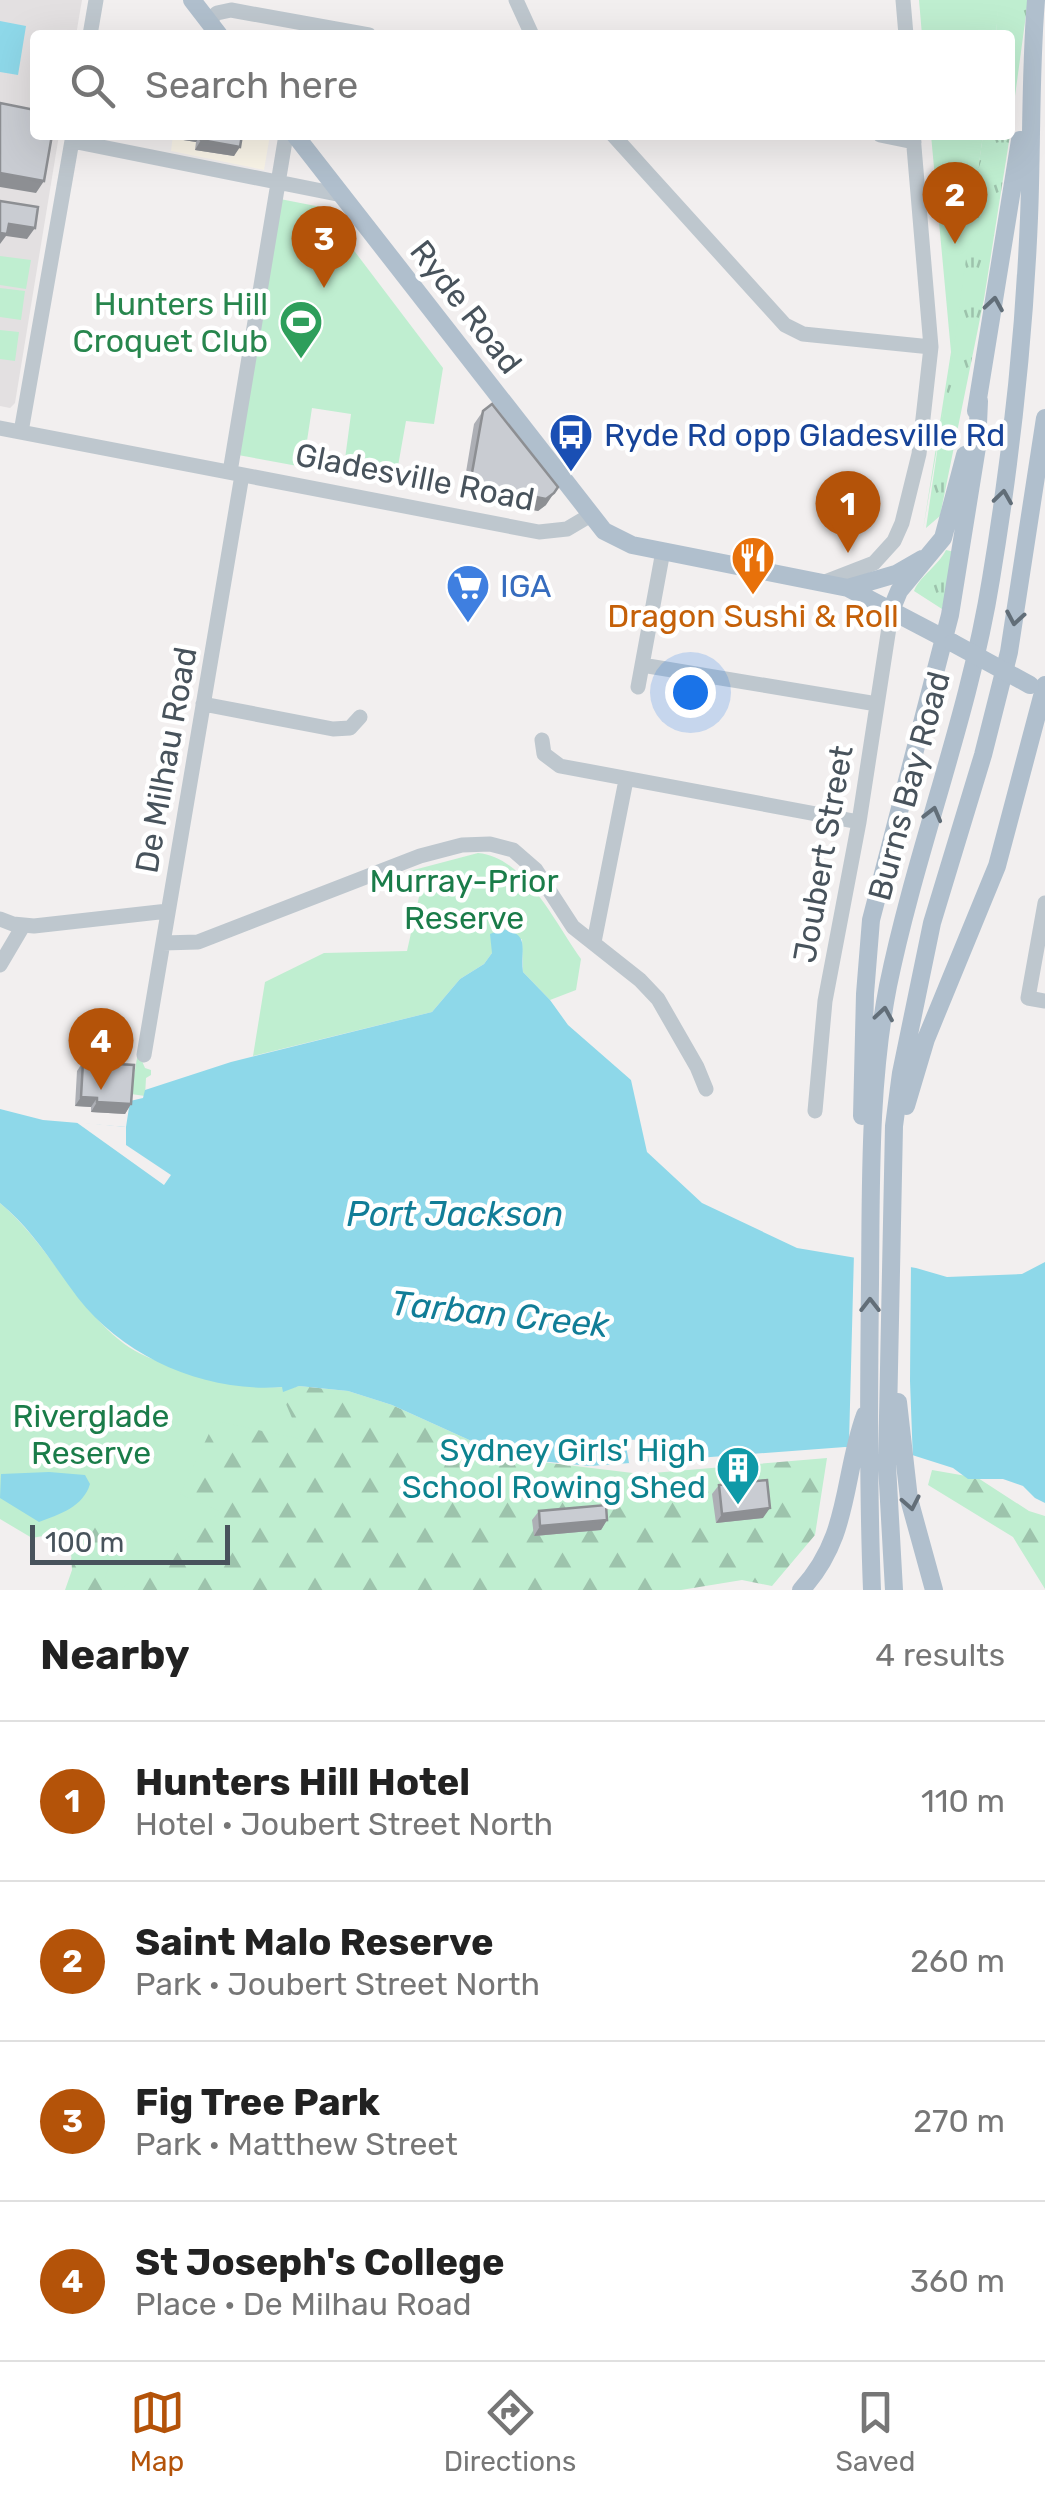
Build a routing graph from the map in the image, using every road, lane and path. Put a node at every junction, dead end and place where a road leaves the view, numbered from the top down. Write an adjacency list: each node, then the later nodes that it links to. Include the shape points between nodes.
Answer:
1 (96, 0): 7 (street)
2 (192, 0): 6 (main road)
3 (516, 0): 9 (street)
4 (902, 0): 10 (street)
5 (1036, 0): 11 (main road, Burns Bay Road)
6 (214, 28): 8 (street, via 217,13 231,10)
7 (91, 30)
8 (341, 30)
9 (530, 30)
10 (905, 30)
11 (1030, 80): 21 (main road, one-way to 11); 53 (main road, Burns Bay Road, one-way to 11, via 888,987 972,667 1002,508 1029,217)
12 (72, 140): 24 (street)
13 (81, 140): 18 (street)
14 (285, 140): 18 (street, De Milhau Road)
15 (300, 140): 19 (main road, Ryde Road)
16 (618, 140): 20 (street, via 785,325 803,334)
17 (913, 140): 20 (street)
18 (277, 183): 19 (street); 25 (street, De Milhau Road)
19 (342, 195): 26 (main road, Ryde Road)
20 (931, 347): 29 (street, via 919,454 894,541 874,563)
21 (978, 401): 27 (main road, via 948,524); 32 (main road)
22 (1045, 418): 54 (main road, Burns Bay Road, one-way to 54, via 1008,652 913,1010)
23 (0, 428): 24 (street, Gladesville Road)
24 (21, 432): 25 (street, Gladesville Road)
25 (236, 474): 26 (street, Gladesville Road, via 538,532 567,529); 36 (street, De Milhau Road)
26 (589, 516): 28 (main road, via 618,540)
27 (935, 551): 30 (main road, via 896,574); 31 (main road)
28 (663, 552): 29 (main road); 33 (street)
29 (816, 580): 30 (main road)
30 (848, 588): 31 (main road)
31 (892, 608): 32 (main road); 37 (street, Joubert Street)
32 (949, 640): 35 (main road, bridge); 53 (main road, via 871,920 862,1120)
33 (642, 666): 34 (street); 37 (street)
34 (638, 687)
35 (1041, 689): 54 (main road, via 997,866 906,1100)
36 (204, 704): 38 (street, via 333,730 350,728); 43 (street, De Milhau Road)
37 (877, 704): 41 (street, Joubert Street)
38 (360, 717)
39 (542, 740): 40 (street, via 544,754 560,766)
40 (626, 780): 41 (street); 46 (street)
41 (859, 822): 52 (street, Joubert Street, via 825,1000)
42 (1045, 903): 49 (street, via 1028,998)
43 (168, 911): 45 (street); 47 (street, De Milhau Road)
44 (0, 919): 45 (street)
45 (22, 929): 48 (street)
46 (594, 942): 47 (street, via 573,928 536,870 513,850 490,844 420,856 198,942); 51 (street, via 658,998)
47 (163, 943): 50 (street, De Milhau Road)
48 (0, 965)
49 (1045, 1001)
50 (144, 1055)
51 (706, 1089)
52 (815, 1111)
53 (870, 1180): 56 (main road, Burns Bay Road, one-way to 53)
54 (892, 1180): 55 (main road, Burns Bay Road)
55 (891, 1336): 59 (main road, Burns Bay Road, via 887,1465); 60 (main road, one-way to 60, via 909,1499)
56 (869, 1402): 57 (main road, via 836,1533); 58 (main road, Burns Bay Road)
57 (805, 1586)
58 (872, 1590)
59 (894, 1590)
60 (934, 1590)

